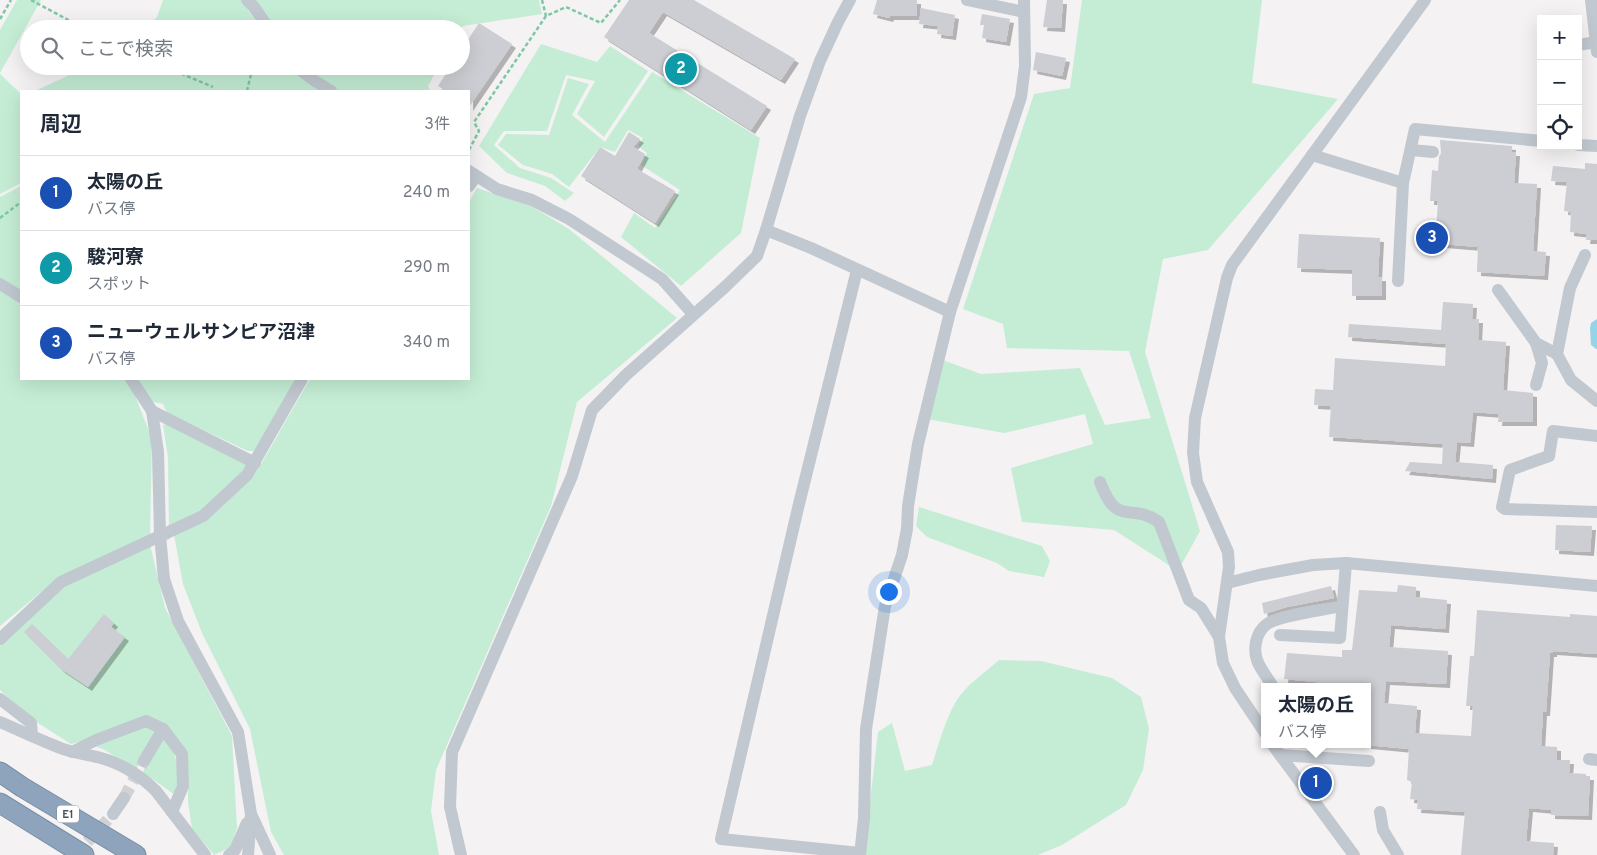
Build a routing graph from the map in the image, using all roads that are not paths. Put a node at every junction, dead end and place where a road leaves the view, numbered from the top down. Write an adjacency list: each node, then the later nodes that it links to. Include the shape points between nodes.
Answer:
1 (247, 0): 7 (street)
2 (850, 0): 20 (street, via 820,61)
3 (967, 0): 6 (street)
4 (1425, 0): 17 (street)
5 (1591, 0): 9 (street)
6 (1024, 6): 27 (street, via 1025,66 1021,96)
7 (263, 20)
8 (1582, 45): 9 (street)
9 (1597, 46)
10 (306, 75): 11 (street)
11 (329, 90)
12 (1537, 141): 15 (street, via 1415,129)
13 (1582, 144): 14 (street)
14 (1597, 146)
15 (1411, 150): 16 (street); 19 (street)
16 (1433, 152)
17 (1312, 155): 19 (street); 42 (street, via 1232,265 1196,418 1193,453 1197,482 1228,552)
18 (471, 178): 28 (street, via 532,200 569,219 662,279)
19 (1403, 183): 23 (street)
20 (766, 230): 22 (street); 28 (street, via 757,256)
21 (1585, 255): 30 (street, via 1570,288)
22 (857, 270): 27 (street); 65 (street, via 721,839)
23 (1398, 280)
24 (0, 284): 26 (street)
25 (1498, 290): 29 (street)
26 (20, 296)
27 (950, 312): 65 (street, via 918,444 902,555 885,606 866,729)
28 (693, 314): 72 (street, via 592,410 572,476 452,752 450,807)
29 (1536, 343): 30 (street); 33 (street, via 1542,363)
30 (1556, 354): 34 (street, via 1571,380)
31 (132, 380): 35 (street)
32 (301, 380): 37 (street)
33 (1536, 385)
34 (1597, 401)
35 (152, 411): 37 (street); 40 (street, via 158,452)
36 (1597, 436): 39 (street, via 1553,431 1549,456 1510,470 1502,506 1506,509)
37 (255, 463): 40 (street, via 247,475 203,516)
38 (1100, 482): 46 (street, via 1105,497 1120,512 1150,516 1160,522 1189,600 1200,608)
39 (1597, 512)
40 (160, 535): 47 (street, via 61,582); 64 (street, via 164,579 178,621 238,732)
41 (1346, 563): 42 (street, via 1313,565); 43 (street); 44 (street)
42 (1227, 583): 46 (street)
43 (1597, 586)
44 (1342, 606): 45 (street, via 1340,638); 48 (street, via 1279,619 1258,632 1257,660)
45 (1280, 635)
46 (1219, 637): 51 (street, via 1224,664 1235,688)
47 (0, 639)
48 (1271, 683)
49 (0, 699): 53 (street, via 31,723)
50 (0, 722): 53 (street)
51 (1261, 727)
52 (163, 729): 55 (street, via 146,721); 57 (street); 61 (street, via 182,754 183,786)
53 (32, 736): 55 (street)
54 (1276, 750): 56 (street); 73 (street)
55 (72, 752): 61 (street, via 102,758 124,767 149,784)
56 (1369, 761)
57 (144, 762)
58 (0, 772): 67 (highway, E1)
59 (124, 798): 63 (street)
60 (0, 803): 66 (highway, E1)
61 (172, 812): 68 (street)
62 (1380, 812): 74 (street, via 1383,830)
63 (113, 814)
64 (251, 814): 69 (street, via 235,850); 70 (street); 71 (street)
65 (860, 854)
66 (84, 855)
67 (136, 855)
68 (205, 855)
69 (229, 855)
70 (248, 855)
71 (270, 855)
72 (461, 855)
73 (1354, 855)
74 (1398, 855)

